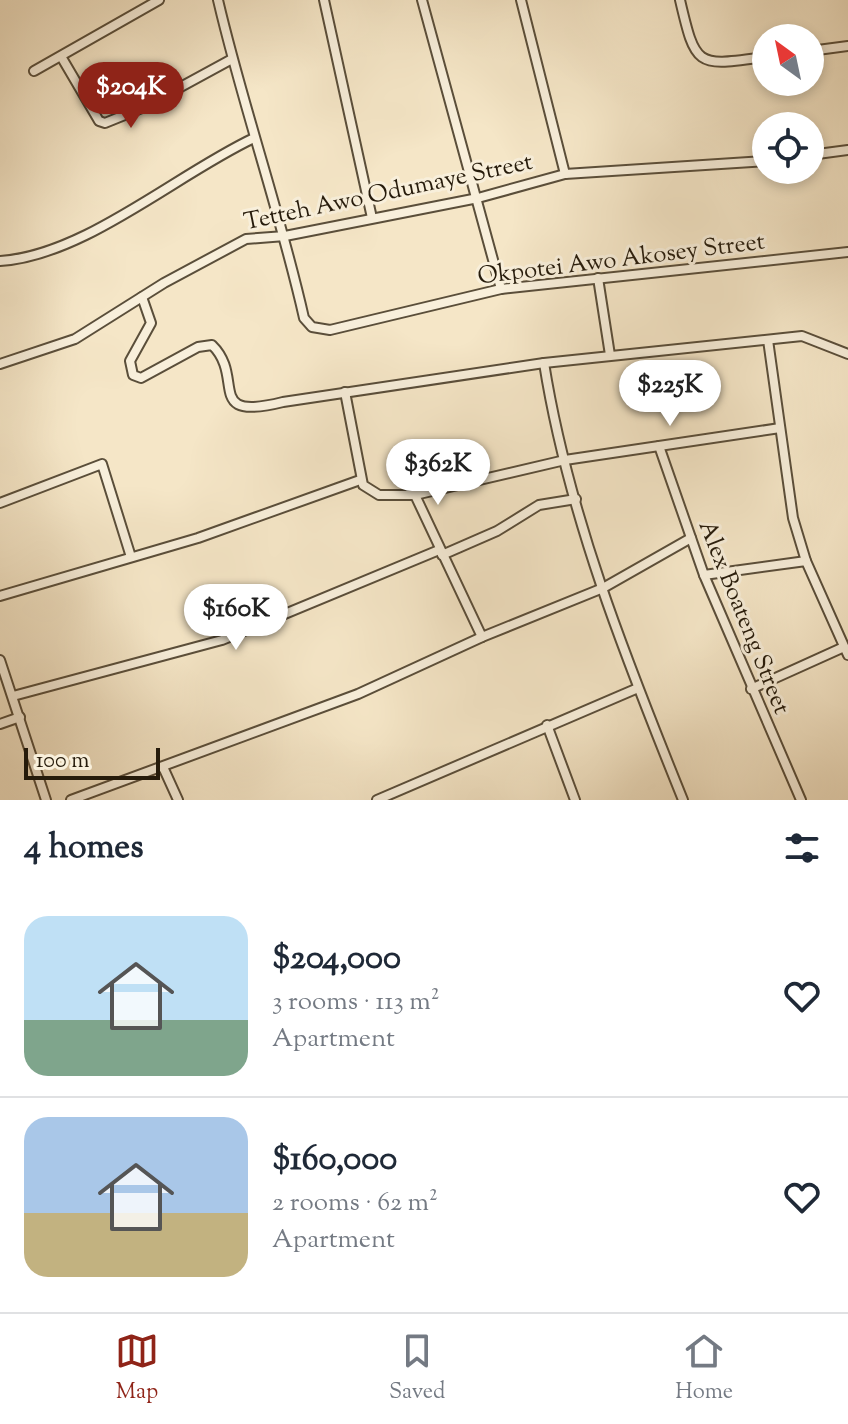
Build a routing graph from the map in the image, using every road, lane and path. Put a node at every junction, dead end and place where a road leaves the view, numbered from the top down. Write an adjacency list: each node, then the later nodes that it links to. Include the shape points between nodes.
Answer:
1 (159, 0): 9 (street)
2 (218, 0): 10 (street, Okpotei Awo Akosey Street)
3 (324, 0): 19 (street)
4 (422, 0): 18 (street)
5 (521, 0): 17 (street)
6 (680, 0): 11 (street, via 698,56 718,63)
7 (848, 46): 8 (street)
8 (824, 49)
9 (62, 58): 10 (street, via 105,123); 12 (street)
10 (232, 59): 13 (street, Okpotei Awo Akosey Street)
11 (752, 59)
12 (34, 71)
13 (254, 138): 20 (street, Okpotei Awo Akosey Street); 22 (street, via 58,248)
14 (848, 150): 15 (street)
15 (824, 153)
16 (752, 162): 17 (street, Tetteh Awo Odumaye Street)
17 (565, 174): 18 (street, Tetteh Awo Odumaye Street)
18 (478, 198): 19 (street, Tetteh Awo Odumaye Street); 24 (street)
19 (372, 218): 20 (street, Tetteh Awo Odumaye Street)
20 (285, 236): 24 (street, Okpotei Awo Akosey Street, via 304,318 320,330); 25 (street, Tetteh Awo Odumaye Street, via 246,239)
21 (848, 252): 23 (street, Okpotei Awo Akosey Street)
22 (0, 261)
23 (598, 278): 24 (street, Okpotei Awo Akosey Street); 27 (street)
24 (501, 289)
25 (142, 297): 30 (street, Tetteh Awo Odumaye Street, via 75,339); 31 (street, via 151,323 130,361 136,378 212,345 232,397 245,409)
26 (768, 340): 27 (street); 28 (street, via 802,336); 32 (street)
27 (610, 355): 29 (street)
28 (848, 357)
29 (544, 363): 31 (street); 34 (street)
30 (0, 364)
31 (345, 392): 35 (street)
32 (780, 428): 33 (street); 42 (street, via 793,518)
33 (659, 446): 34 (street); 39 (street, Alex Boateng Street)
34 (565, 460): 36 (street); 37 (street)
35 (360, 480): 36 (street, via 379,495); 41 (street)
36 (415, 495): 40 (street)
37 (576, 499): 40 (street, via 539,505 497,531); 44 (street)
38 (0, 503): 41 (street, via 102,464)
39 (691, 538): 43 (street, Alex Boateng Street); 44 (street)
40 (440, 552): 46 (street); 51 (street, via 222,640)
41 (131, 557): 45 (street)
42 (806, 561): 43 (street); 47 (street)
43 (704, 575): 50 (street, Alex Boateng Street)
44 (603, 588): 46 (street); 49 (street)
45 (0, 596)
46 (482, 637): 55 (street, via 358,694)
47 (846, 651): 50 (street)
48 (0, 660): 51 (street)
49 (638, 688): 54 (street); 61 (street)
50 (751, 689): 62 (street, Alex Boateng Street)
51 (13, 696): 52 (street)
52 (20, 717): 53 (street); 56 (street)
53 (0, 724)
54 (547, 725): 59 (street); 60 (street)
55 (163, 767): 57 (street); 58 (street)
56 (46, 800)
57 (71, 800)
58 (178, 800)
59 (377, 800)
60 (575, 800)
61 (683, 800)
62 (801, 800)

